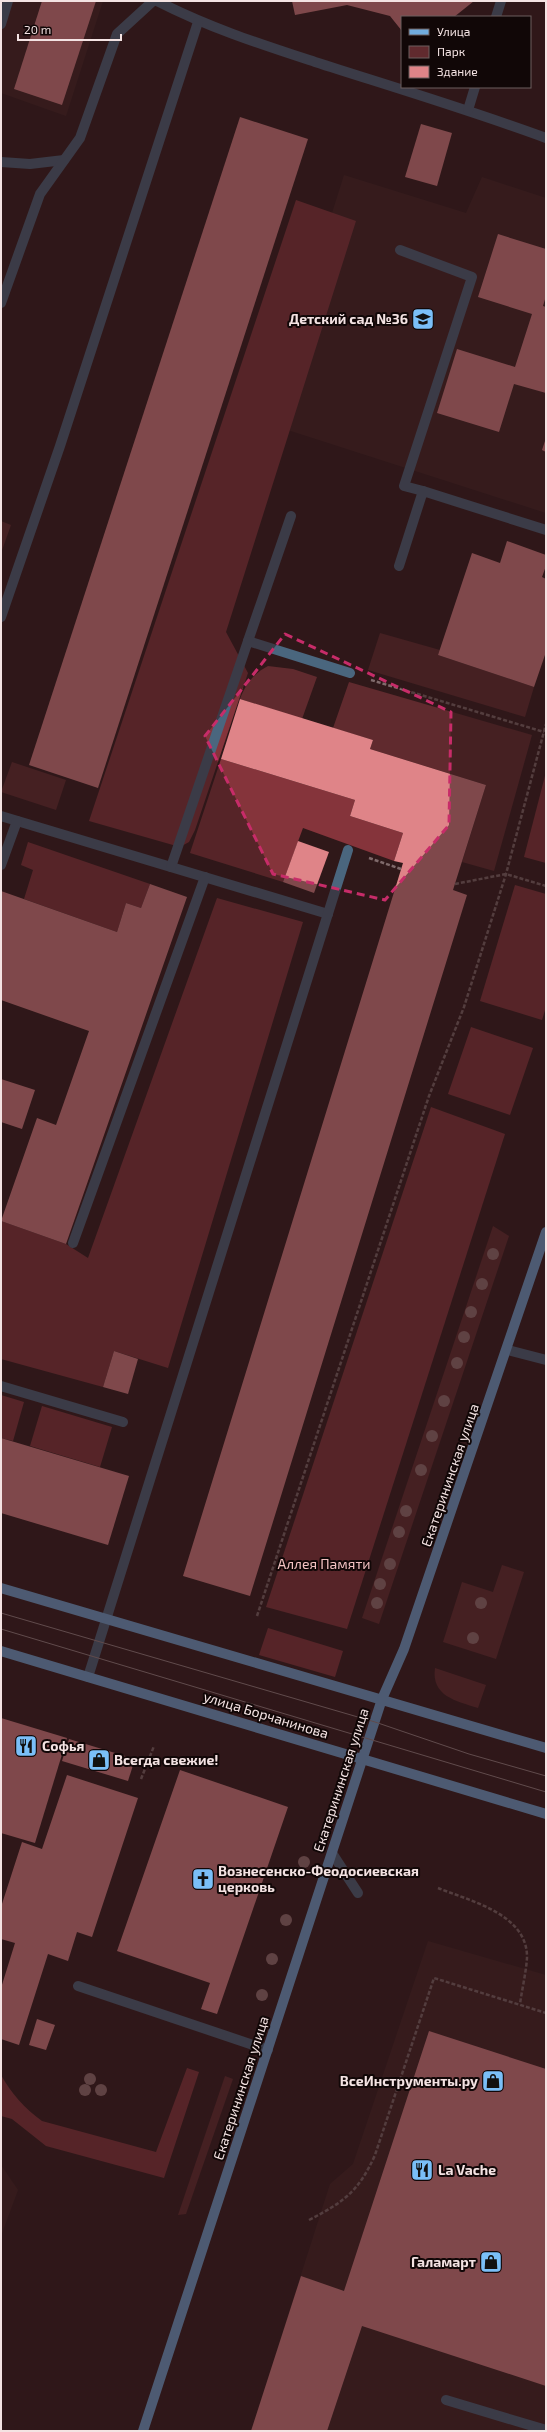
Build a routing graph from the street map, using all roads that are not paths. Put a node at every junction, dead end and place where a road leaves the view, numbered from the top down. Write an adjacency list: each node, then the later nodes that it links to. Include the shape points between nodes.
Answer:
1 (8, 1): 7 (lane)
2 (153, 1): 11 (lane, via 117,34 80,138)
3 (157, 1): 6 (lane)
4 (501, 1): 5 (lane)
5 (496, 16)
6 (198, 22): 9 (lane); 19 (lane, via 65,431)
7 (1, 24)
8 (475, 88): 9 (lane)
9 (468, 110): 10 (lane)
10 (546, 138)
11 (64, 160): 12 (lane, via 30,164); 14 (lane, via 40,194)
12 (1, 162)
13 (400, 250): 15 (lane, via 472,276 404,486)
14 (1, 303)
15 (422, 491): 17 (lane); 18 (lane)
16 (291, 516): 20 (lane)
17 (546, 530)
18 (398, 566)
19 (1, 617)
20 (248, 642): 21 (lane); 26 (lane)
21 (350, 673)
22 (1, 816): 23 (lane)
23 (17, 821): 25 (lane); 26 (lane)
24 (348, 850): 28 (lane)
25 (1, 865)
26 (171, 867): 27 (lane)
27 (205, 877): 28 (lane); 30 (lane)
28 (328, 914): 37 (lane)
29 (546, 1232): 31 (main road, Екатерининская улица)
30 (73, 1243)
31 (543, 1249): 32 (main road, Екатерининская улица)
32 (508, 1350): 33 (lane); 40 (main road, Екатерининская улица, via 404,1649)
33 (546, 1360)
34 (1, 1386): 35 (lane)
35 (123, 1422)
36 (1, 1588): 37 (main road)
37 (107, 1620): 39 (lane); 40 (main road)
38 (1, 1651): 39 (main road, улица Борчанинова)
39 (88, 1677): 42 (main road, улица Борчанинова)
40 (382, 1699): 41 (main road, via 478,1730); 42 (main road, Екатерининская улица)
41 (546, 1748)
42 (363, 1759): 43 (main road, улица Борчанинова); 44 (main road, Екатерининская улица)
43 (546, 1814)
44 (332, 1853): 45 (lane); 47 (main road, Екатерининская улица)
45 (358, 1893)
46 (78, 1986): 47 (lane)
47 (268, 2050): 50 (main road, Екатерининская улица)
48 (446, 2400): 49 (lane)
49 (546, 2430)
50 (143, 2431)

